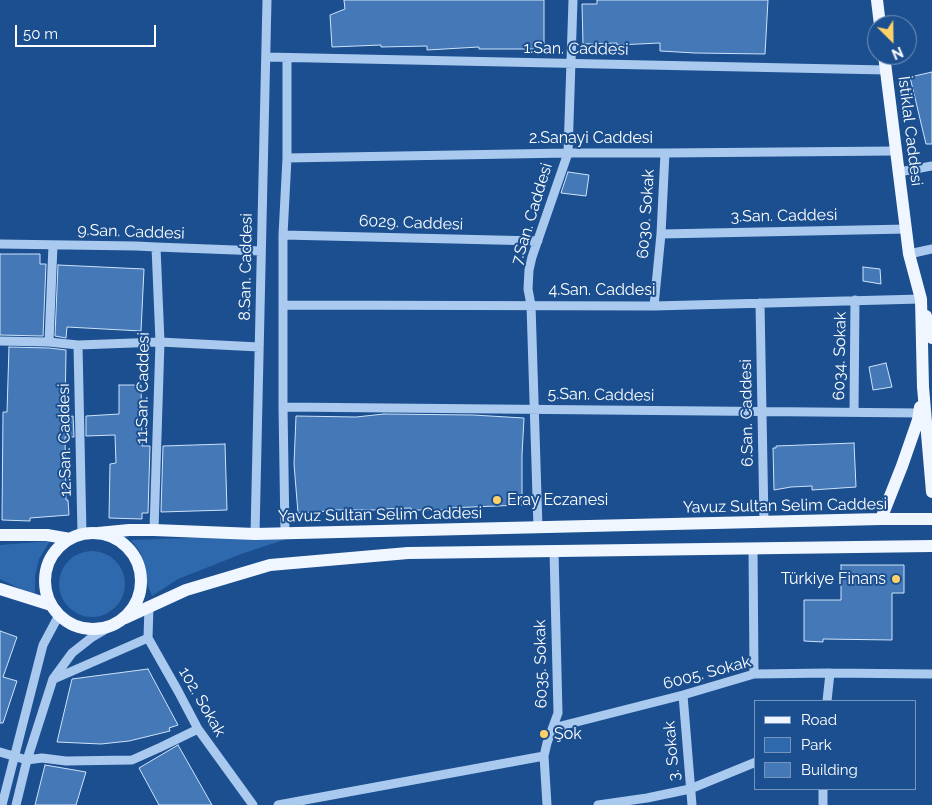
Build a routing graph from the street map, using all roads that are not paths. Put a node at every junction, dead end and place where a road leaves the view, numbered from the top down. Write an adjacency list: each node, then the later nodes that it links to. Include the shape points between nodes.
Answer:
1 (267, 0): 5 (street, 8.San. Caddesi)
2 (573, 0): 7 (street, 7.San. Caddesi)
3 (877, 0): 4 (main road)
4 (879, 15)
5 (266, 57): 6 (street, 1.San. Caddesi); 24 (street, 8.San. Caddesi)
6 (287, 58): 7 (street, 1.San. Caddesi); 13 (street)
7 (571, 64): 9 (street, 1.San. Caddesi); 11 (street, 7.San. Caddesi)
8 (885, 65): 9 (main road, İstiklal Caddesi)
9 (886, 70): 10 (main road, İstiklal Caddesi)
10 (896, 151): 12 (street, 2.Sanayi Caddesi); 15 (main road, İstiklal Caddesi)
11 (568, 153): 12 (street, 2.Sanayi Caddesi); 13 (street, 2.Sanayi Caddesi); 19 (street, 7.San. Caddesi)
12 (665, 153): 18 (street, 6030. Sokak)
13 (287, 158): 17 (street)
14 (932, 166): 15 (street)
15 (899, 172): 16 (main road, İstiklal Caddesi)
16 (907, 229): 18 (street, 3.San. Caddesi); 25 (main road, İstiklal Caddesi)
17 (283, 234): 19 (street, 6029. Caddesi); 29 (street)
18 (661, 234): 31 (street, 6030. Sokak)
19 (538, 241): 30 (street, 7.San. Caddesi, via 529,270)
20 (0, 244): 21 (street, 9.San. Caddesi)
21 (53, 245): 22 (street, 9.San. Caddesi); 34 (street)
22 (156, 248): 24 (street, 9.San. Caddesi); 35 (street, 11.San. Caddesi)
23 (932, 249): 25 (street)
24 (261, 251): 37 (street, 8.San. Caddesi)
25 (909, 254): 26 (main road, İstiklal Caddesi)
26 (921, 299): 27 (street, 4.San. Caddesi); 32 (main road, İstiklal Caddesi); 38 (main road, İstiklal Caddesi)
27 (855, 300): 28 (street, 4.San. Caddesi); 42 (street, 6034. Sokak)
28 (760, 303): 31 (street, 4.San. Caddesi); 41 (street, 6.San. Caddesi)
29 (283, 305): 30 (street, 4.San. Caddesi); 39 (street)
30 (531, 305): 31 (street, 4.San. Caddesi); 40 (street, 7.San. Caddesi)
31 (654, 306)
32 (932, 338)
33 (0, 341): 34 (street)
34 (49, 342): 36 (street)
35 (160, 342): 36 (street); 37 (street); 49 (street, 11.San. Caddesi)
36 (78, 345): 54 (street, 12.San. Caddesi)
37 (259, 347): 52 (street, 8.San. Caddesi)
38 (923, 387): 43 (main road, İstiklal Caddesi); 44 (main road, İstiklal Caddesi)
39 (283, 407): 40 (street, 5.San. Caddesi); 51 (street)
40 (534, 409): 41 (street, 5.San. Caddesi); 48 (street, 7.San. Caddesi)
41 (762, 411): 42 (street, 5.San. Caddesi); 47 (street, 6.San. Caddesi)
42 (854, 412): 43 (street, 5.San. Caddesi)
43 (920, 413): 45 (main road, İstiklal Caddesi)
44 (932, 492)
45 (881, 519): 46 (main road, Yavuz Sultan Selim Caddesi); 47 (main road, Yavuz Sultan Selim Caddesi)
46 (932, 520)
47 (764, 522): 48 (main road, Yavuz Sultan Selim Caddesi)
48 (538, 528): 51 (main road, Yavuz Sultan Selim Caddesi)
49 (154, 530): 50 (main road, Yavuz Sultan Selim Caddesi); 52 (main road, Yavuz Sultan Selim Caddesi)
50 (98, 533): 54 (main road, Yavuz Sultan Selim Caddesi); 61 (main road, Yavuz Sultan Selim Caddesi, via 114,537 127,546 142,575 141,591)
51 (285, 533): 52 (main road, Yavuz Sultan Selim Caddesi)
52 (255, 534)
53 (0, 535): 54 (main road, Yavuz Sultan Selim Caddesi)
54 (76, 536): 60 (main road, via 60,546 46,568 46,593)
55 (932, 546): 56 (main road, Yavuz Sultan Selim Caddesi)
56 (752, 548): 57 (main road, Yavuz Sultan Selim Caddesi); 65 (street)
57 (554, 551): 59 (main road, Yavuz Sultan Selim Caddesi, via 408,553 270,565 186,590); 70 (street, 6035. Sokak, via 558,713)
58 (0, 589): 60 (main road, Yavuz Sultan Selim Caddesi)
59 (149, 606): 61 (main road, Yavuz Sultan Selim Caddesi); 63 (street)
60 (55, 610): 62 (main road, Yavuz Sultan Selim Caddesi, via 73,626 100,629); 74 (street, via 43,645)
61 (125, 618): 62 (main road, Yavuz Sultan Selim Caddesi)
62 (113, 625): 67 (street, via 72,654)
63 (148, 638): 67 (street); 71 (street, 102. Sokak)
64 (830, 673): 65 (street, 6005. Sokak); 66 (street, 6005. Sokak); 69 (street)
65 (754, 674): 68 (street, 6005. Sokak)
66 (932, 674)
67 (53, 679): 75 (street)
68 (683, 695): 70 (street, 6005. Sokak); 77 (street, 3. Sokak)
69 (827, 700)
70 (553, 728): 73 (street, 6035. Sokak)
71 (198, 729): 75 (street, via 132,760); 81 (street, 102. Sokak)
72 (0, 752): 74 (street)
73 (544, 756): 82 (street); 83 (street, 6035. Sokak)
74 (16, 757): 75 (street); 79 (street)
75 (27, 760): 80 (street)
76 (754, 763): 77 (street)
77 (690, 789): 84 (street); 85 (street, 3. Sokak)
78 (823, 790): 86 (street)
79 (2, 805)
80 (16, 805)
81 (253, 805)
82 (278, 805)
83 (547, 805)
84 (598, 805)
85 (692, 805)
86 (823, 805)

